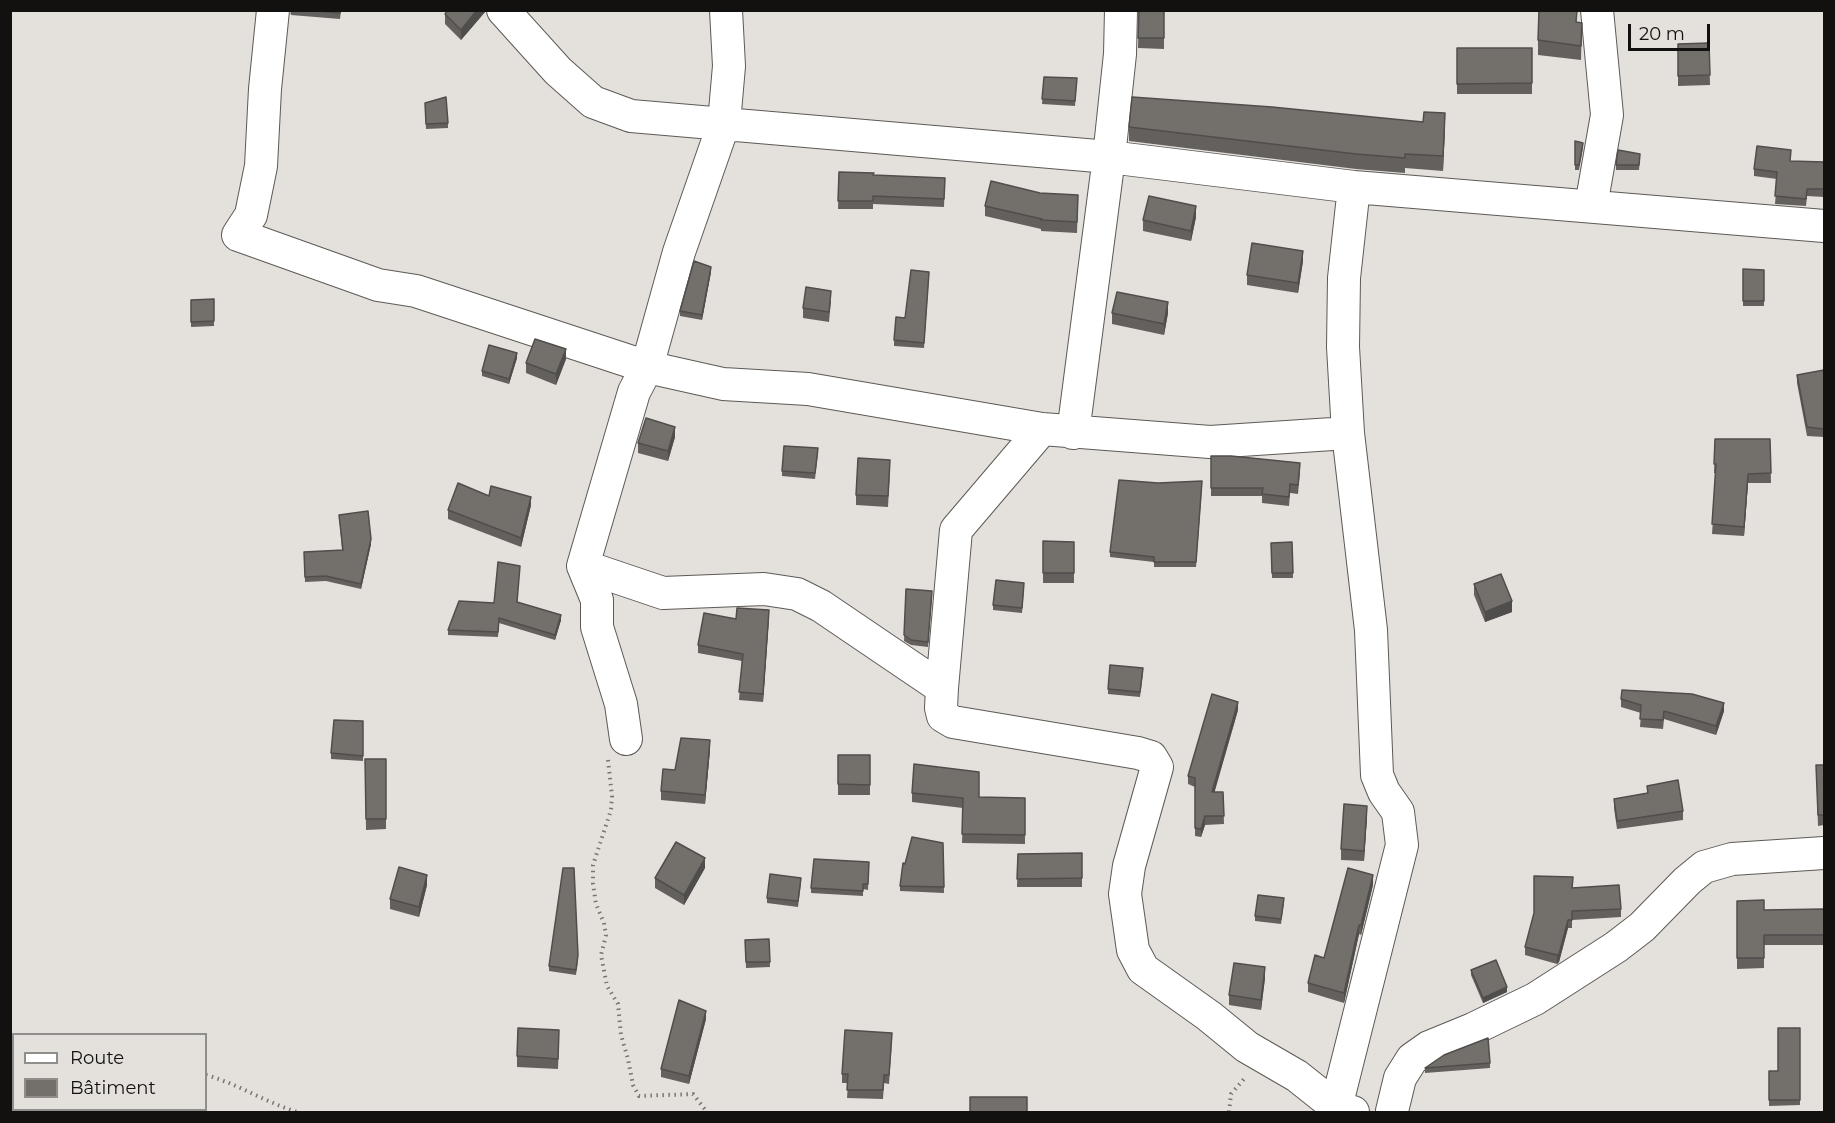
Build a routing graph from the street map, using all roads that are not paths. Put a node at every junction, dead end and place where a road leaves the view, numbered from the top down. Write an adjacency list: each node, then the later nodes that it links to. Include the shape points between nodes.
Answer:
1 (273, 10): 11 (street, via 261,166 251,215 238,235 378,285 416,291)
2 (503, 10): 6 (street, via 558,71 593,102 631,116)
3 (726, 10): 6 (street, via 729,66)
4 (1121, 10): 7 (street)
5 (1597, 10): 9 (street, via 1607,115)
6 (724, 123): 7 (street); 11 (street, via 680,252)
7 (1109, 158): 8 (street); 13 (street)
8 (1354, 188): 9 (street); 14 (street, via 1344,278)
9 (1591, 206): 10 (street)
10 (1824, 226)
11 (647, 367): 12 (street, via 723,384 808,389); 15 (street, via 634,392)
12 (1042, 429): 13 (street); 16 (street, via 956,530)
13 (1073, 433): 14 (street, via 1210,442)
14 (1348, 434): 19 (street, via 1371,630 1377,775 1398,812 1402,845)
15 (583, 566): 16 (street, via 663,593 764,589 796,594 821,606); 17 (street, via 597,600 597,627 621,704)
16 (942, 688): 19 (street, via 943,716 953,722 1151,757 1157,767 1125,894 1133,950 1143,969 1247,1047)
17 (626, 739)
18 (1824, 853): 20 (street, via 1732,859 1704,867 1616,947 1535,999 1429,1047 1412,1059 1400,1078)
19 (1346, 1110)
20 (1395, 1112)

